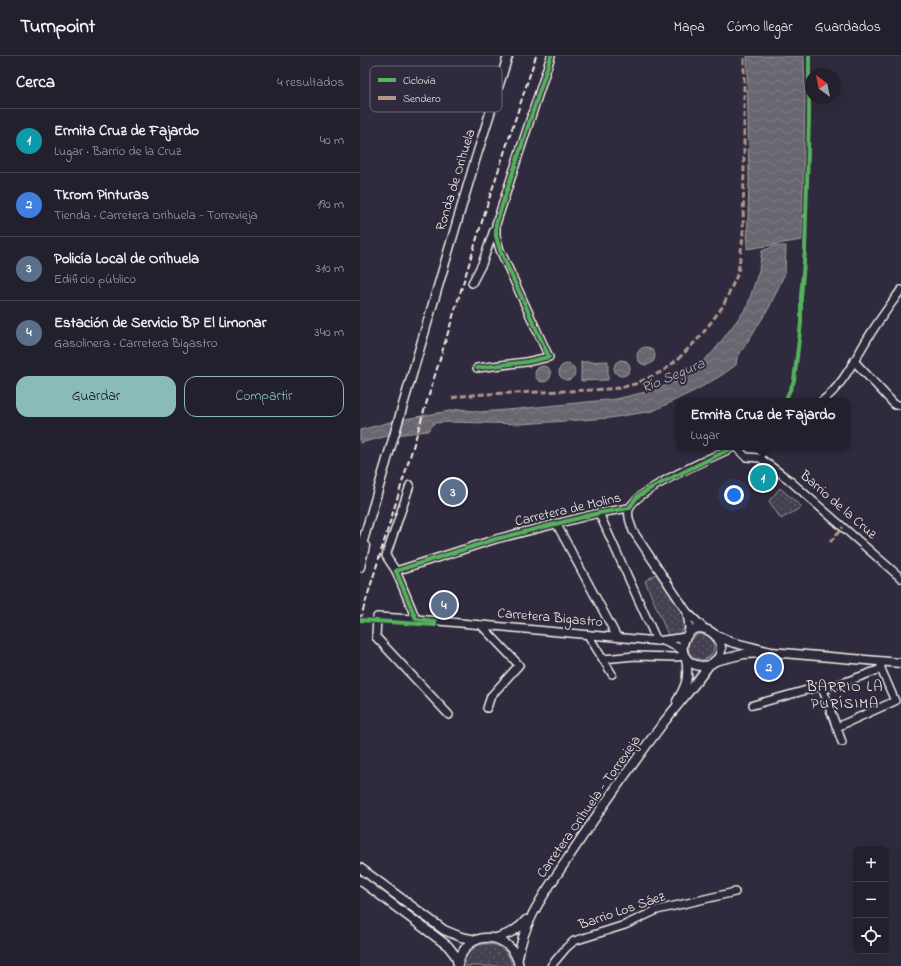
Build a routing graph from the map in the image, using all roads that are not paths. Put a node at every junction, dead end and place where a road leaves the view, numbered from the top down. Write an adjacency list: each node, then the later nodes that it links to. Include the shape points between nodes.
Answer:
1 (508, 56): 3 (main road, Ronda de Orihuela)
2 (551, 56): 5 (street)
3 (502, 75)
4 (490, 112): 12 (main road, Ronda de Orihuela)
5 (496, 224): 6 (street, via 482,264); 9 (street, via 500,250 549,357)
6 (472, 283)
7 (901, 290): 8 (street)
8 (854, 361): 10 (street); 11 (street, via 895,405)
9 (477, 368)
10 (825, 398)
11 (901, 405)
12 (392, 446): 19 (main road, Ronda de Orihuela); 20 (main road, Ronda de Orihuela)
13 (729, 450): 16 (street, Carretera de Molins, via 651,488 637,497)
14 (738, 450): 22 (street, Barrio de la Cruz, via 746,457 760,458 789,480)
15 (410, 485): 21 (street, via 386,556)
16 (629, 508): 17 (street, Carretera de Molins); 23 (street, Carretera de Molins, via 633,531)
17 (599, 513): 18 (street, Carretera de Molins); 31 (street)
18 (556, 523): 21 (street, Carretera de Molins); 30 (street)
19 (361, 547)
20 (360, 567)
21 (396, 571): 24 (street)
22 (901, 578)
23 (687, 612): 26 (street, Carretera de Molins); 29 (street)
24 (416, 619): 25 (street, Carretera Bigastro); 42 (street, Carretera Bigastro, via 377,617 376,637)
25 (481, 625): 27 (street, Carretera Bigastro); 41 (street, via 519,665 491,696)
26 (705, 629): 28 (main road); 29 (main road, via 696,630)
27 (588, 635): 30 (street, Carretera Bigastro); 34 (street)
28 (716, 635): 32 (main road, via 731,642); 35 (main road, via 720,651)
29 (687, 636): 31 (street, Carretera Bigastro); 33 (main road, via 683,646)
30 (617, 637): 31 (street, Carretera Bigastro)
31 (660, 641): 33 (street, Carretera Bigastro, via 677,647)
32 (771, 652): 35 (main road, via 744,654); 37 (main road)
33 (684, 655): 34 (street); 35 (main road, via 696,666); 43 (main road, Carretera Orihuela - Torrevieja, via 688,672 685,686)
34 (603, 659): 38 (street)
35 (712, 663): 43 (main road, Carretera Orihuela - Torrevieja)
36 (901, 663): 37 (main road)
37 (881, 665): 39 (street); 44 (street, via 895,701)
38 (612, 674)
39 (823, 690): 40 (street, via 821,686); 44 (street)
40 (753, 705)
41 (487, 708)
42 (449, 716)
43 (665, 721): 49 (main road, Carretera Orihuela - Torrevieja, via 617,787)
44 (837, 727): 45 (street)
45 (842, 742)
46 (360, 868): 51 (main road, via 444,930)
47 (360, 880): 53 (main road, via 436,935 455,955)
48 (734, 892): 54 (street, Barrio Los Sáez, via 657,910 625,925 574,941)
49 (536, 908): 50 (main road, Carretera Orihuela - Torrevieja, via 519,928); 52 (main road, Carretera Orihuela - Torrevieja, via 520,942)
50 (496, 938): 51 (main road, Carretera Orihuela - Torrevieja); 52 (main road, via 513,949)
51 (476, 940): 53 (main road, via 461,954)
52 (518, 962)
53 (458, 965)
54 (551, 966)

